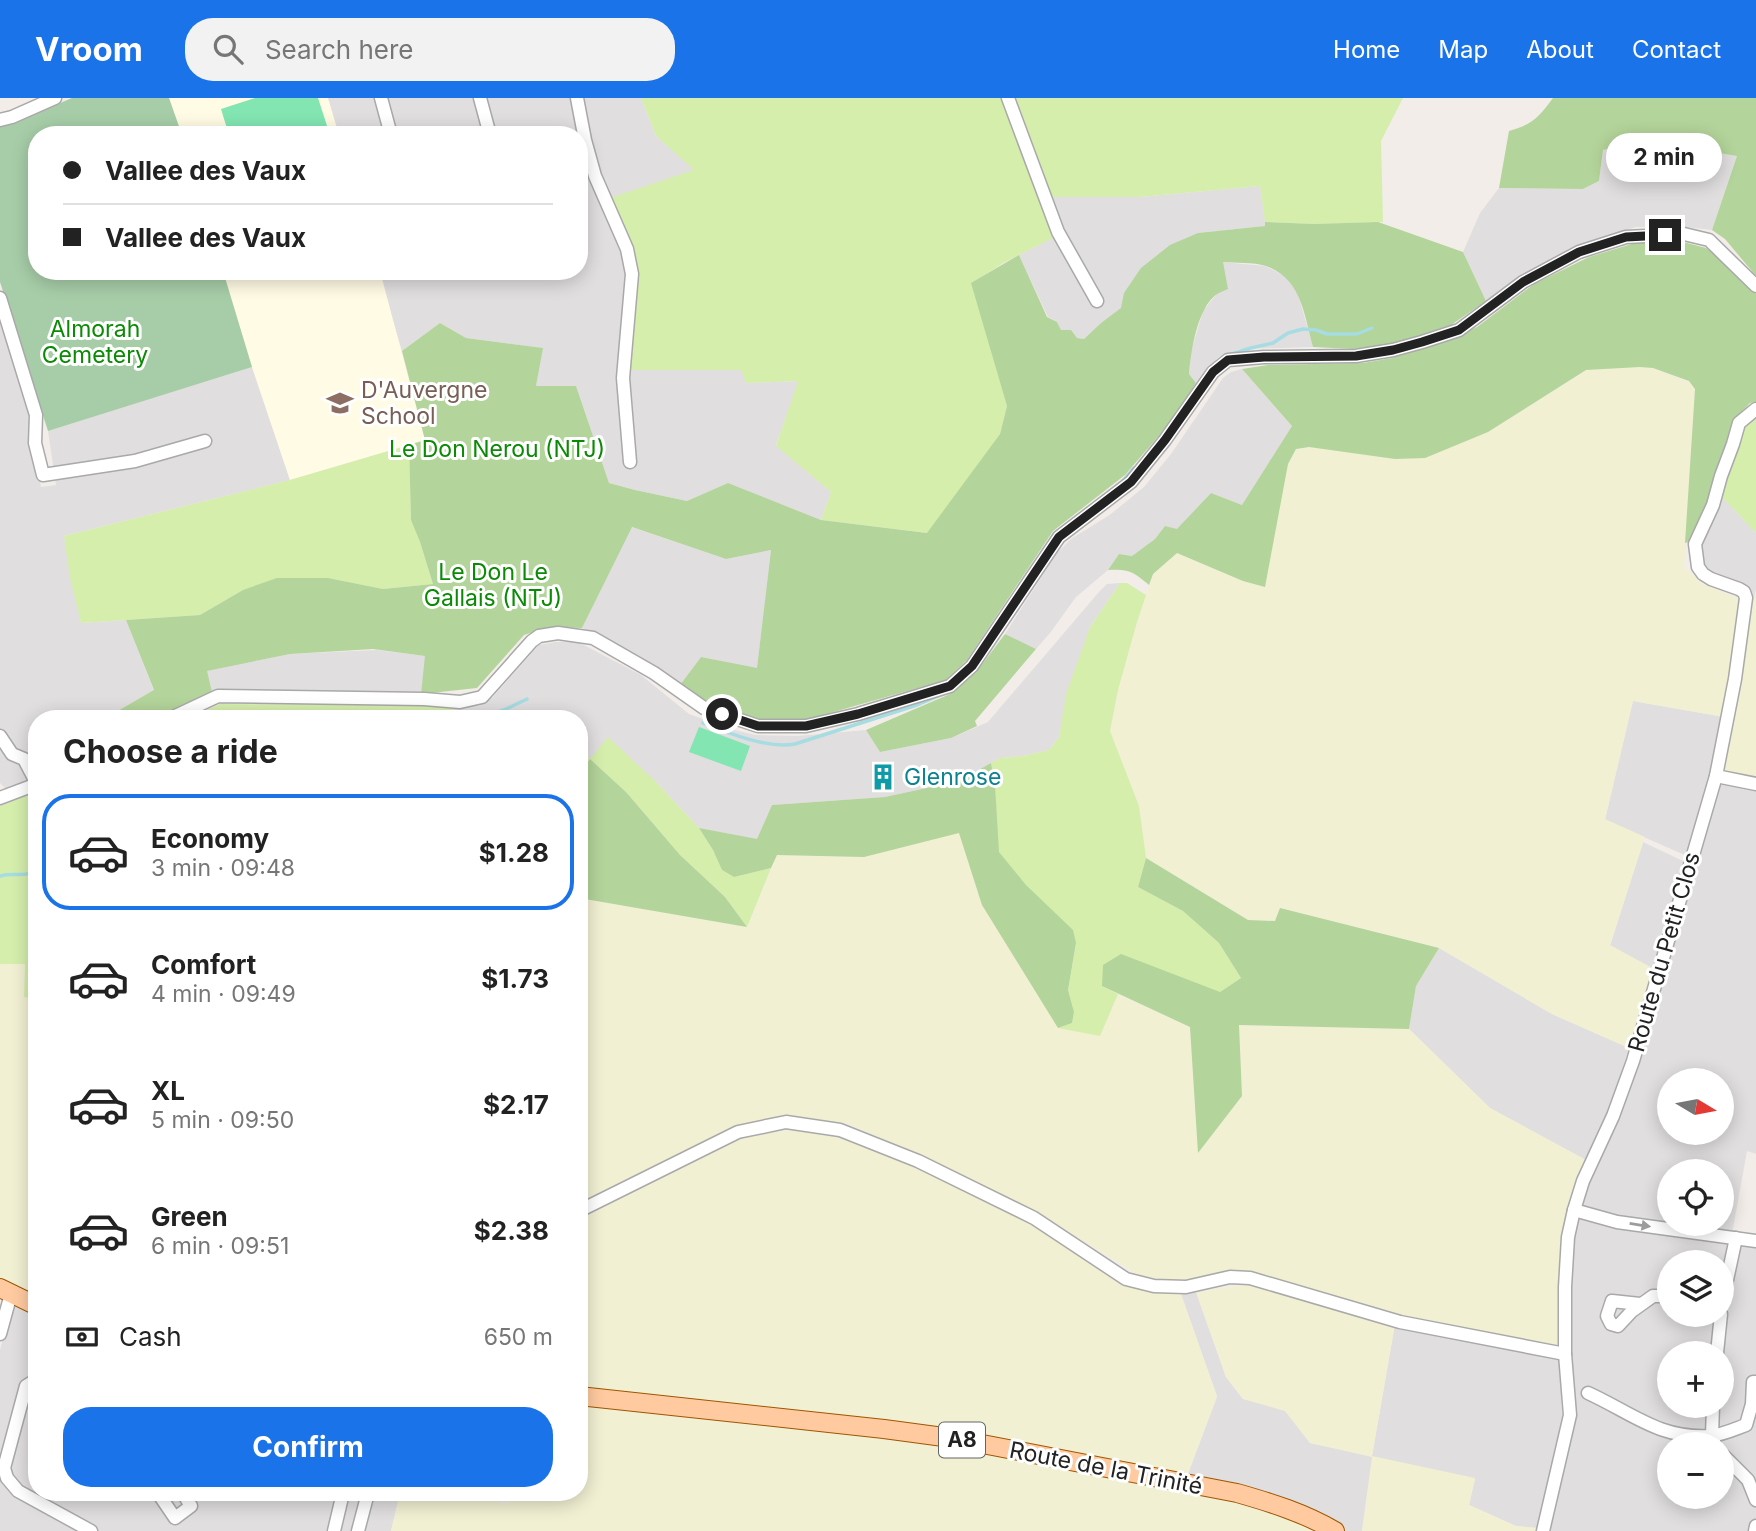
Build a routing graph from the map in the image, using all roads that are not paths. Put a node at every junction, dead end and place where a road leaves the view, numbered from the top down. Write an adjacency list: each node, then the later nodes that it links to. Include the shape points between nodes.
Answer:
1 (55, 98): 6 (street)
2 (381, 98): 7 (street)
3 (480, 98): 8 (street)
4 (577, 98): 9 (street)
5 (1008, 98): 13 (street, via 1058,232)
6 (0, 120)
7 (389, 126)
8 (488, 126)
9 (580, 126)
10 (588, 157): 16 (street, via 628,249 632,274 623,378)
11 (1756, 286): 17 (street, via 1709,240 1684,234 1626,237 1579,252 1523,282 1459,330 1422,342 1356,356 1228,360 1213,372 1131,482 1059,537 972,666 950,686 858,714 806,726 758,726 704,708 593,638 558,633 539,636 482,696 460,702 218,696)
12 (0, 298): 15 (street, via 36,415 35,443 43,475 135,461)
13 (1097, 301)
14 (1756, 409): 20 (street, Route du Petit Clos, via 1739,423 1713,505 1695,544 1703,574 1739,589 1746,598)
15 (205, 441)
16 (630, 462)
17 (188, 710)
18 (0, 736): 19 (street)
19 (28, 767)
20 (1716, 776): 21 (street); 25 (street, Route du Petit Clos, via 1633,1061)
21 (1756, 784)
22 (28, 787): 23 (street)
23 (0, 798)
24 (588, 1207): 34 (street, via 738,1132 786,1122 840,1130 918,1161 1034,1218 1126,1279 1186,1287 1250,1278 1400,1322)
25 (1574, 1210): 26 (street, one-way to 26, via 1618,1222); 34 (street, Route du Petit Clos, via 1568,1237)
26 (1736, 1238): 27 (street); 28 (street)
27 (1756, 1241)
28 (1733, 1250)
29 (5, 1291): 31 (main road); 33 (street)
30 (1657, 1296): 32 (street)
31 (28, 1302)
32 (1640, 1304)
33 (0, 1334)
34 (1565, 1354): 54 (street, Route du Petit Clos, via 1570,1415)
35 (1756, 1382): 40 (street, via 1746,1425)
36 (28, 1385): 42 (street, via 4,1468 7,1478)
37 (1588, 1394): 39 (street)
38 (588, 1397): 53 (main road, Route de la Trinité / A8, via 952,1438 1237,1493 1283,1506)
39 (1669, 1432)
40 (1731, 1432)
41 (1734, 1466): 43 (street, via 1748,1480)
42 (28, 1496)
43 (1756, 1500)
44 (36, 1501): 50 (street)
45 (163, 1501): 46 (street, via 175,1518 191,1506)
46 (188, 1501)
47 (341, 1501): 51 (street)
48 (366, 1501): 52 (street)
49 (1756, 1526): 55 (street)
50 (92, 1531)
51 (334, 1531)
52 (358, 1531)
53 (1335, 1531)
54 (1544, 1531)
55 (1755, 1531)

